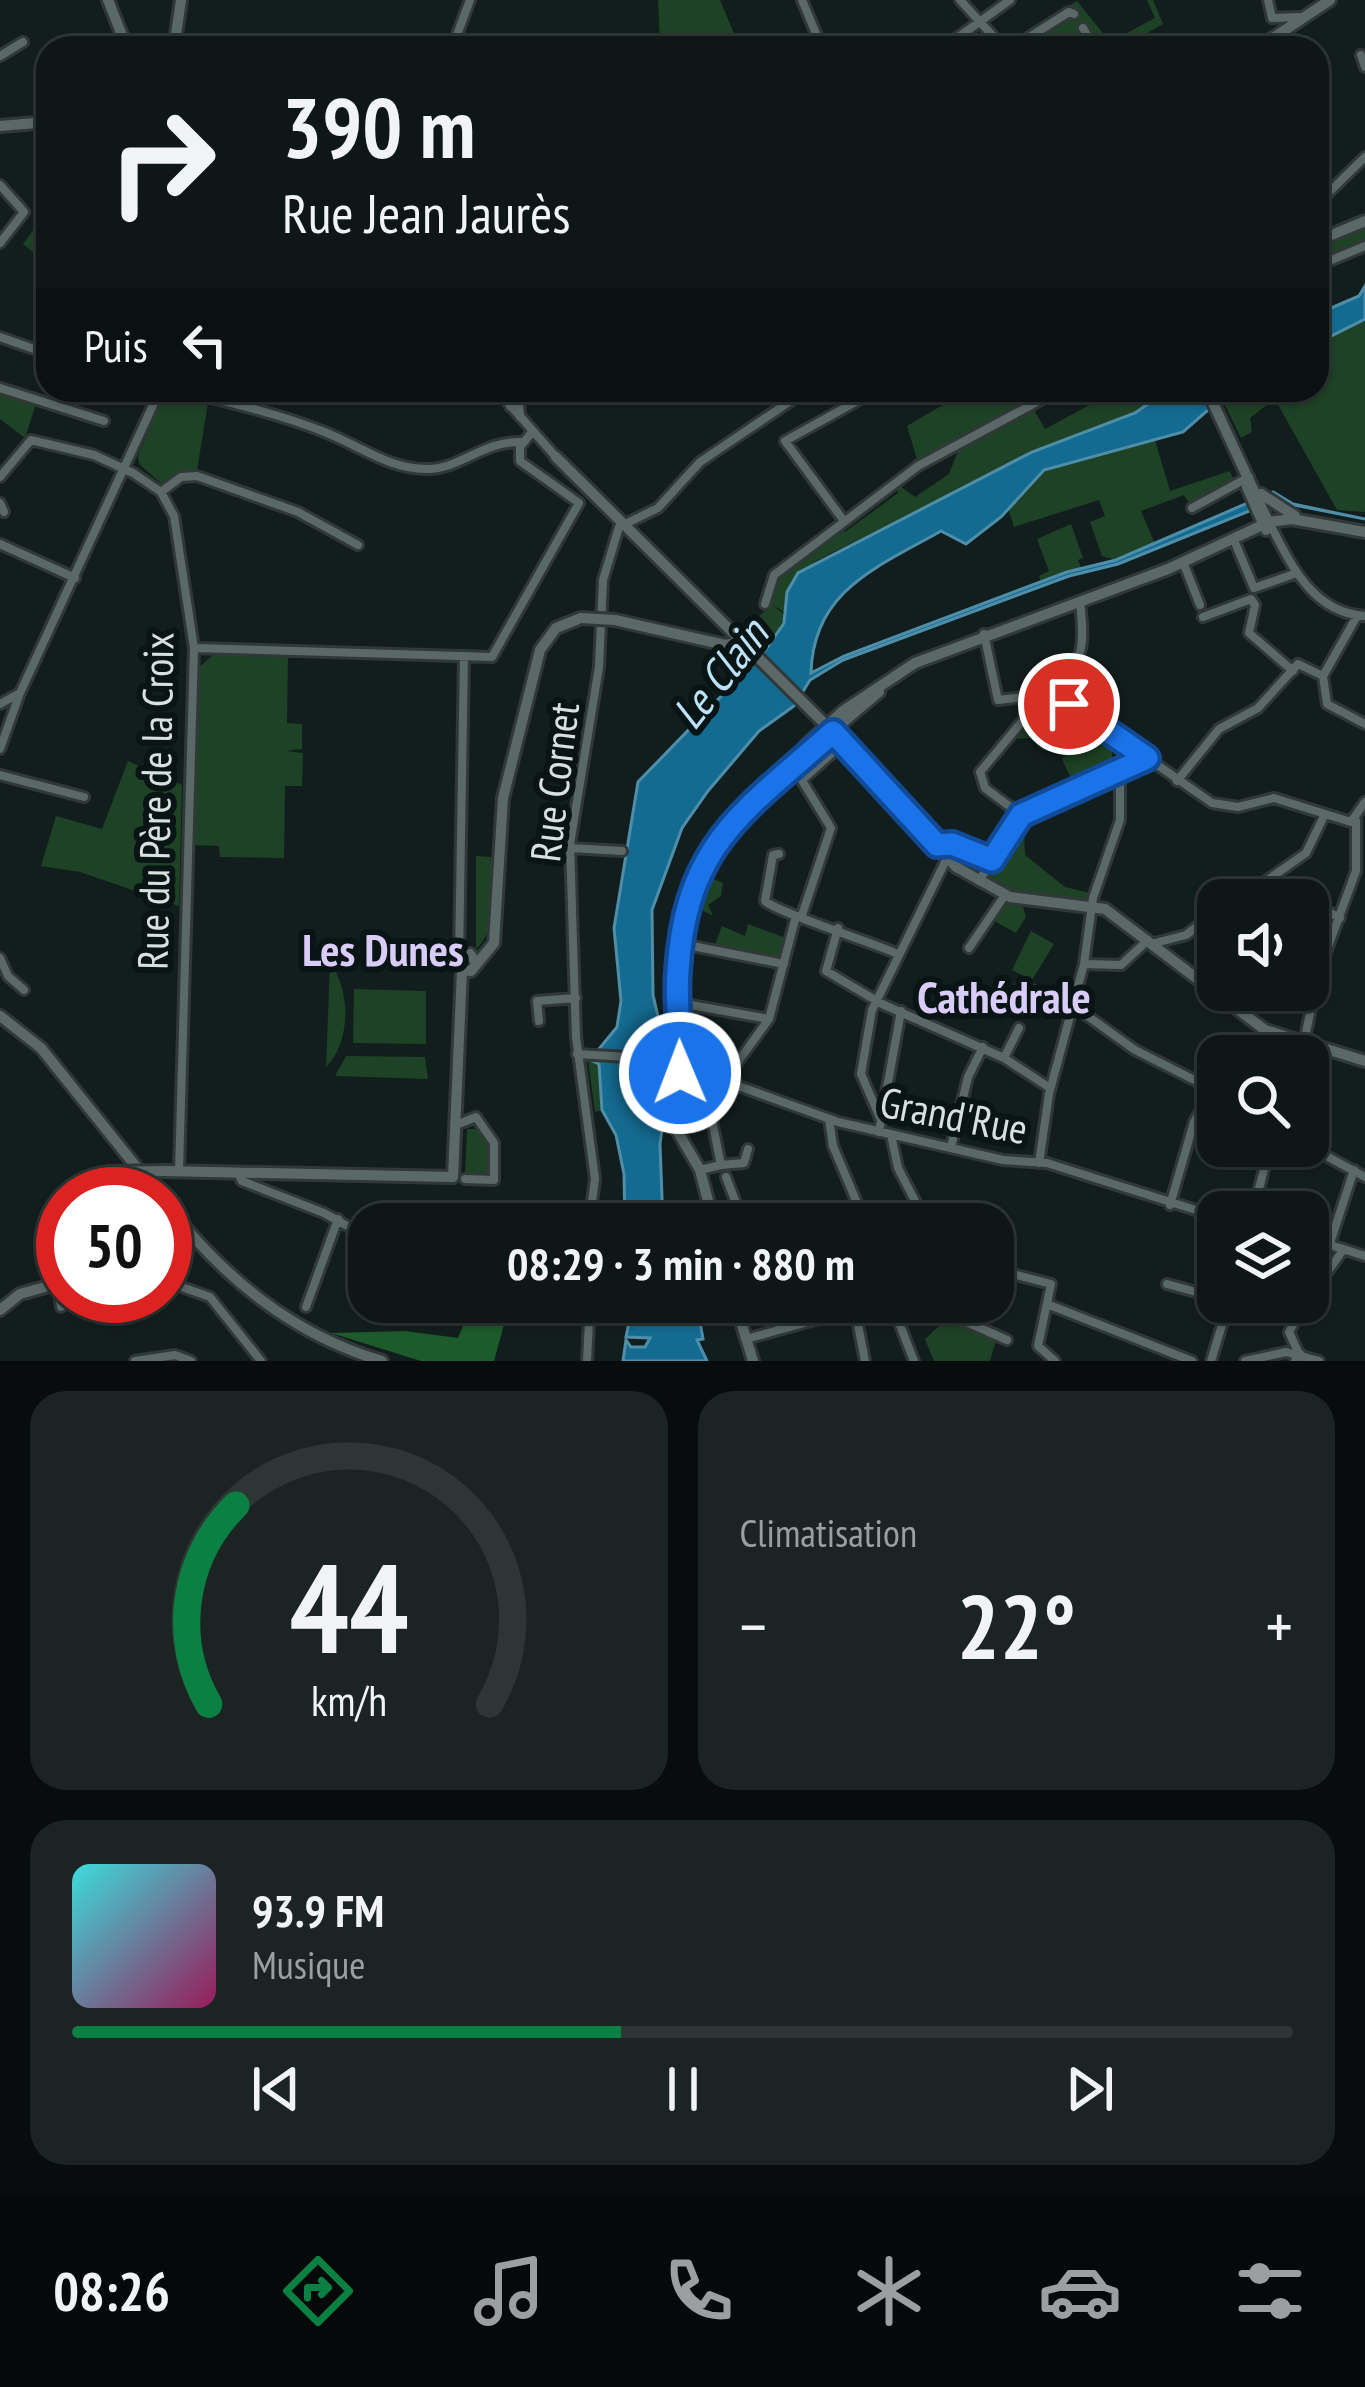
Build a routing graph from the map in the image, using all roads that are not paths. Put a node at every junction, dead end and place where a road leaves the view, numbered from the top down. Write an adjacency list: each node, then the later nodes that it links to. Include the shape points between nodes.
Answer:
1 (108, 0): 13 (main road)
2 (181, 0): 14 (main road)
3 (470, 0): 15 (street)
4 (802, 0): 16 (street)
5 (960, 0): 11 (street)
6 (1010, 0): 11 (street)
7 (1268, 0): 10 (street, via 1278,20)
8 (1330, 0): 10 (main road)
9 (1074, 14): 19 (street)
10 (1301, 17): 21 (main road)
11 (976, 21): 17 (street); 18 (street)
12 (1082, 28): 20 (street)
13 (123, 36)
14 (175, 36)
15 (456, 36)
16 (816, 36)
17 (958, 36)
18 (994, 36)
19 (1028, 36)
20 (1087, 36)
21 (1275, 36)
22 (22, 42): 24 (street)
23 (1360, 55): 25 (street)
24 (0, 56)
25 (1365, 67)
26 (36, 123): 27 (main road)
27 (0, 126)
28 (1365, 157): 30 (street)
29 (0, 185): 33 (street, via 24,212)
30 (1329, 192)
31 (1365, 221): 32 (main road)
32 (1329, 236)
33 (0, 242)
34 (1365, 246): 35 (street)
35 (1329, 261)
36 (0, 337): 37 (street)
37 (36, 350)
38 (0, 388): 39 (street)
39 (36, 399)
40 (44, 402): 51 (street)
41 (155, 402): 55 (street)
42 (222, 402): 53 (street, via 422,470)
43 (509, 402): 49 (main road)
44 (519, 402): 50 (street)
45 (789, 402): 62 (street, via 700,462 658,508)
46 (855, 402): 61 (street, via 785,441)
47 (1037, 402): 61 (street, via 918,466)
48 (1213, 402): 57 (main road)
49 (511, 406): 50 (street)
50 (520, 419): 52 (street)
51 (104, 421)
52 (532, 432): 53 (street); 54 (street)
53 (523, 442): 78 (street, via 520,461 579,503 492,657)
54 (556, 457): 62 (main road)
55 (127, 470): 56 (street, via 31,440); 58 (street); 69 (street)
56 (0, 477)
57 (1246, 477): 59 (street); 60 (main road)
58 (161, 492): 66 (street, via 185,475 203,477 298,512); 77 (street, Rue du Père de la Croix, via 174,517)
59 (1192, 508)
60 (1266, 519): 63 (main road); 64 (main road); 68 (street)
61 (844, 521): 71 (street, via 774,575)
62 (624, 524): 76 (main road); 101 (street, Rue Cornet, via 603,580 599,668)
63 (1365, 532)
64 (1234, 540): 67 (main road); 68 (street, via 1254,588)
65 (0, 544): 69 (street)
66 (358, 545)
67 (1183, 562): 70 (main road); 72 (street)
68 (1294, 574): 73 (street)
69 (75, 578): 81 (street)
70 (1080, 599): 75 (main road); 82 (street, via 1080,662)
71 (765, 604)
72 (1200, 605)
73 (1361, 616): 80 (street)
74 (1203, 617): 79 (street, via 1251,598 1248,630)
75 (984, 634): 82 (street, via 998,700); 86 (main road, via 897,675)
76 (743, 641): 86 (main road); 121 (main road, bridge, via 581,618 546,638 503,798 491,951)
77 (194, 648): 78 (street); 160 (street, Rue du Père de la Croix)
78 (464, 656): 121 (street, via 460,930)
79 (1293, 671): 80 (street, via 1301,664); 94 (street, via 1258,708 1219,729)
80 (1323, 676): 85 (street, via 1330,707)
81 (20, 693): 83 (street); 87 (street)
82 (1027, 697): 84 (street)
83 (0, 704)
84 (1024, 719): 89 (street, via 1070,704); 97 (street, via 980,772 985,788)
85 (1365, 724)
86 (830, 729): 90 (main road); 100 (main road)
87 (0, 749)
88 (831, 754): 93 (street)
89 (1147, 758): 91 (street); 94 (street)
90 (793, 763): 93 (street); 117 (main road, via 699,870)
91 (1120, 769): 97 (street); 110 (street, via 1120,820)
92 (0, 775): 95 (street)
93 (802, 780): 112 (street, via 831,831)
94 (1177, 781): 98 (street, via 1212,803 1238,807 1274,798)
95 (84, 797)
96 (1365, 802): 99 (street)
97 (1021, 815): 105 (street)
98 (1324, 816): 99 (street); 107 (street, via 1306,853)
99 (1352, 821): 106 (street)
100 (937, 845): 104 (main road); 105 (street)
101 (570, 848): 102 (street); 126 (street, Rue Cornet)
102 (622, 851)
103 (779, 854): 112 (street, via 765,901)
104 (947, 858): 108 (main road); 119 (street)
105 (992, 860): 108 (street)
106 (1360, 871): 113 (street)
107 (1274, 879)
108 (978, 882): 109 (main road)
109 (1005, 895): 110 (main road); 118 (street)
110 (1092, 907): 116 (main road); 123 (street)
111 (1329, 913): 113 (street)
112 (799, 916): 115 (street); 122 (street)
113 (1340, 919): 138 (street)
114 (1197, 926): 116 (street)
115 (838, 928): 119 (street); 127 (street, via 824,969)
116 (1152, 941): 123 (street, via 1121,965); 135 (main road)
117 (680, 944): 122 (street); 128 (main road)
118 (969, 948)
119 (898, 954): 127 (street)
120 (0, 958): 125 (street)
121 (468, 962): 152 (main road)
122 (784, 964): 131 (street)
123 (1084, 964): 129 (street)
124 (1021, 986): 129 (street)
125 (24, 989)
126 (576, 998): 133 (street, via 537,1000); 140 (street, Rue Cornet)
127 (875, 1000): 130 (street); 151 (street, via 861,1074)
128 (678, 1004): 131 (street); 144 (main road)
129 (1075, 1006): 147 (street); 148 (street)
130 (902, 1011): 139 (street); 151 (street)
131 (769, 1019): 146 (street)
132 (0, 1020): 159 (main road, via 41,1048)
133 (539, 1021)
134 (1018, 1028): 142 (street)
135 (1265, 1030): 136 (street); 137 (main road)
136 (1262, 1035)
137 (1275, 1035)
138 (1306, 1035)
139 (983, 1047): 142 (street); 155 (street)
140 (583, 1054): 144 (street, Grand'Rue); 168 (street, Rue Cornet)
141 (1329, 1054): 143 (main road)
142 (1004, 1058): 148 (street)
143 (1365, 1061)
144 (677, 1062): 145 (street, Grand'Rue); 163 (main road, via 676,1127)
145 (712, 1077): 146 (street, Grand'Rue); 161 (street, via 709,1106)
146 (724, 1081): 150 (street, Grand'Rue)
147 (1197, 1082)
148 (1050, 1088): 158 (street)
149 (1197, 1118): 173 (street)
150 (829, 1119): 153 (street, Grand'Rue); 171 (street)
151 (881, 1120): 153 (street)
152 (456, 1125): 167 (main road); 167 (street, via 476,1117 496,1153 494,1180)
153 (879, 1132): 154 (street, Grand'Rue)
154 (891, 1135): 155 (street, Grand'Rue); 172 (street)
155 (951, 1148): 158 (street, Grand'Rue)
156 (748, 1149): 161 (street, via 744,1163)
157 (1329, 1157): 162 (street)
158 (1039, 1162): 173 (street, Grand'Rue)
159 (133, 1167)
160 (178, 1167)
161 (723, 1170): 163 (street); 170 (street)
162 (1354, 1170): 166 (street); 179 (street)
163 (700, 1171): 169 (main road)
164 (192, 1172): 165 (main road)
165 (238, 1173): 167 (main road); 175 (street)
166 (1365, 1177)
167 (459, 1178)
168 (591, 1203)
169 (708, 1203)
170 (736, 1203)
171 (857, 1203)
172 (916, 1203)
173 (1170, 1204): 174 (street, Grand'Rue)
174 (1197, 1211)
175 (338, 1219): 176 (street); 189 (street)
176 (348, 1225)
177 (192, 1234): 209 (main road, via 259,1300 313,1335)
178 (192, 1237): 208 (main road, via 260,1309)
179 (1330, 1243): 180 (street)
180 (1343, 1250): 181 (street); 182 (street)
181 (1362, 1254)
182 (1329, 1269)
183 (1014, 1273): 188 (street, via 1045,1281)
184 (1167, 1284): 187 (street)
185 (36, 1289): 190 (main road)
186 (192, 1291): 207 (street, via 210,1297)
187 (1197, 1292)
188 (1047, 1304): 214 (street, via 1038,1348); 215 (street)
189 (306, 1307)
190 (0, 1310)
191 (589, 1323): 210 (street)
192 (741, 1323): 201 (main road)
193 (779, 1323): 200 (street)
194 (800, 1323): 200 (street)
195 (860, 1323): 212 (street)
196 (899, 1323): 213 (street)
197 (969, 1323): 202 (street)
198 (1223, 1323): 216 (street)
199 (1294, 1323): 204 (street, via 1289,1333)
200 (781, 1328): 201 (street)
201 (746, 1339): 211 (main road)
202 (1007, 1340)
203 (157, 1358): 205 (street); 206 (street)
204 (1298, 1358): 217 (street, via 1286,1352); 218 (street)
205 (135, 1361)
206 (191, 1361)
207 (261, 1361)
208 (361, 1361)
209 (382, 1361)
210 (587, 1361)
211 (753, 1361)
212 (865, 1361)
213 (914, 1361)
214 (1055, 1361)
215 (1192, 1361)
216 (1211, 1361)
217 (1245, 1361)
218 (1319, 1361)

